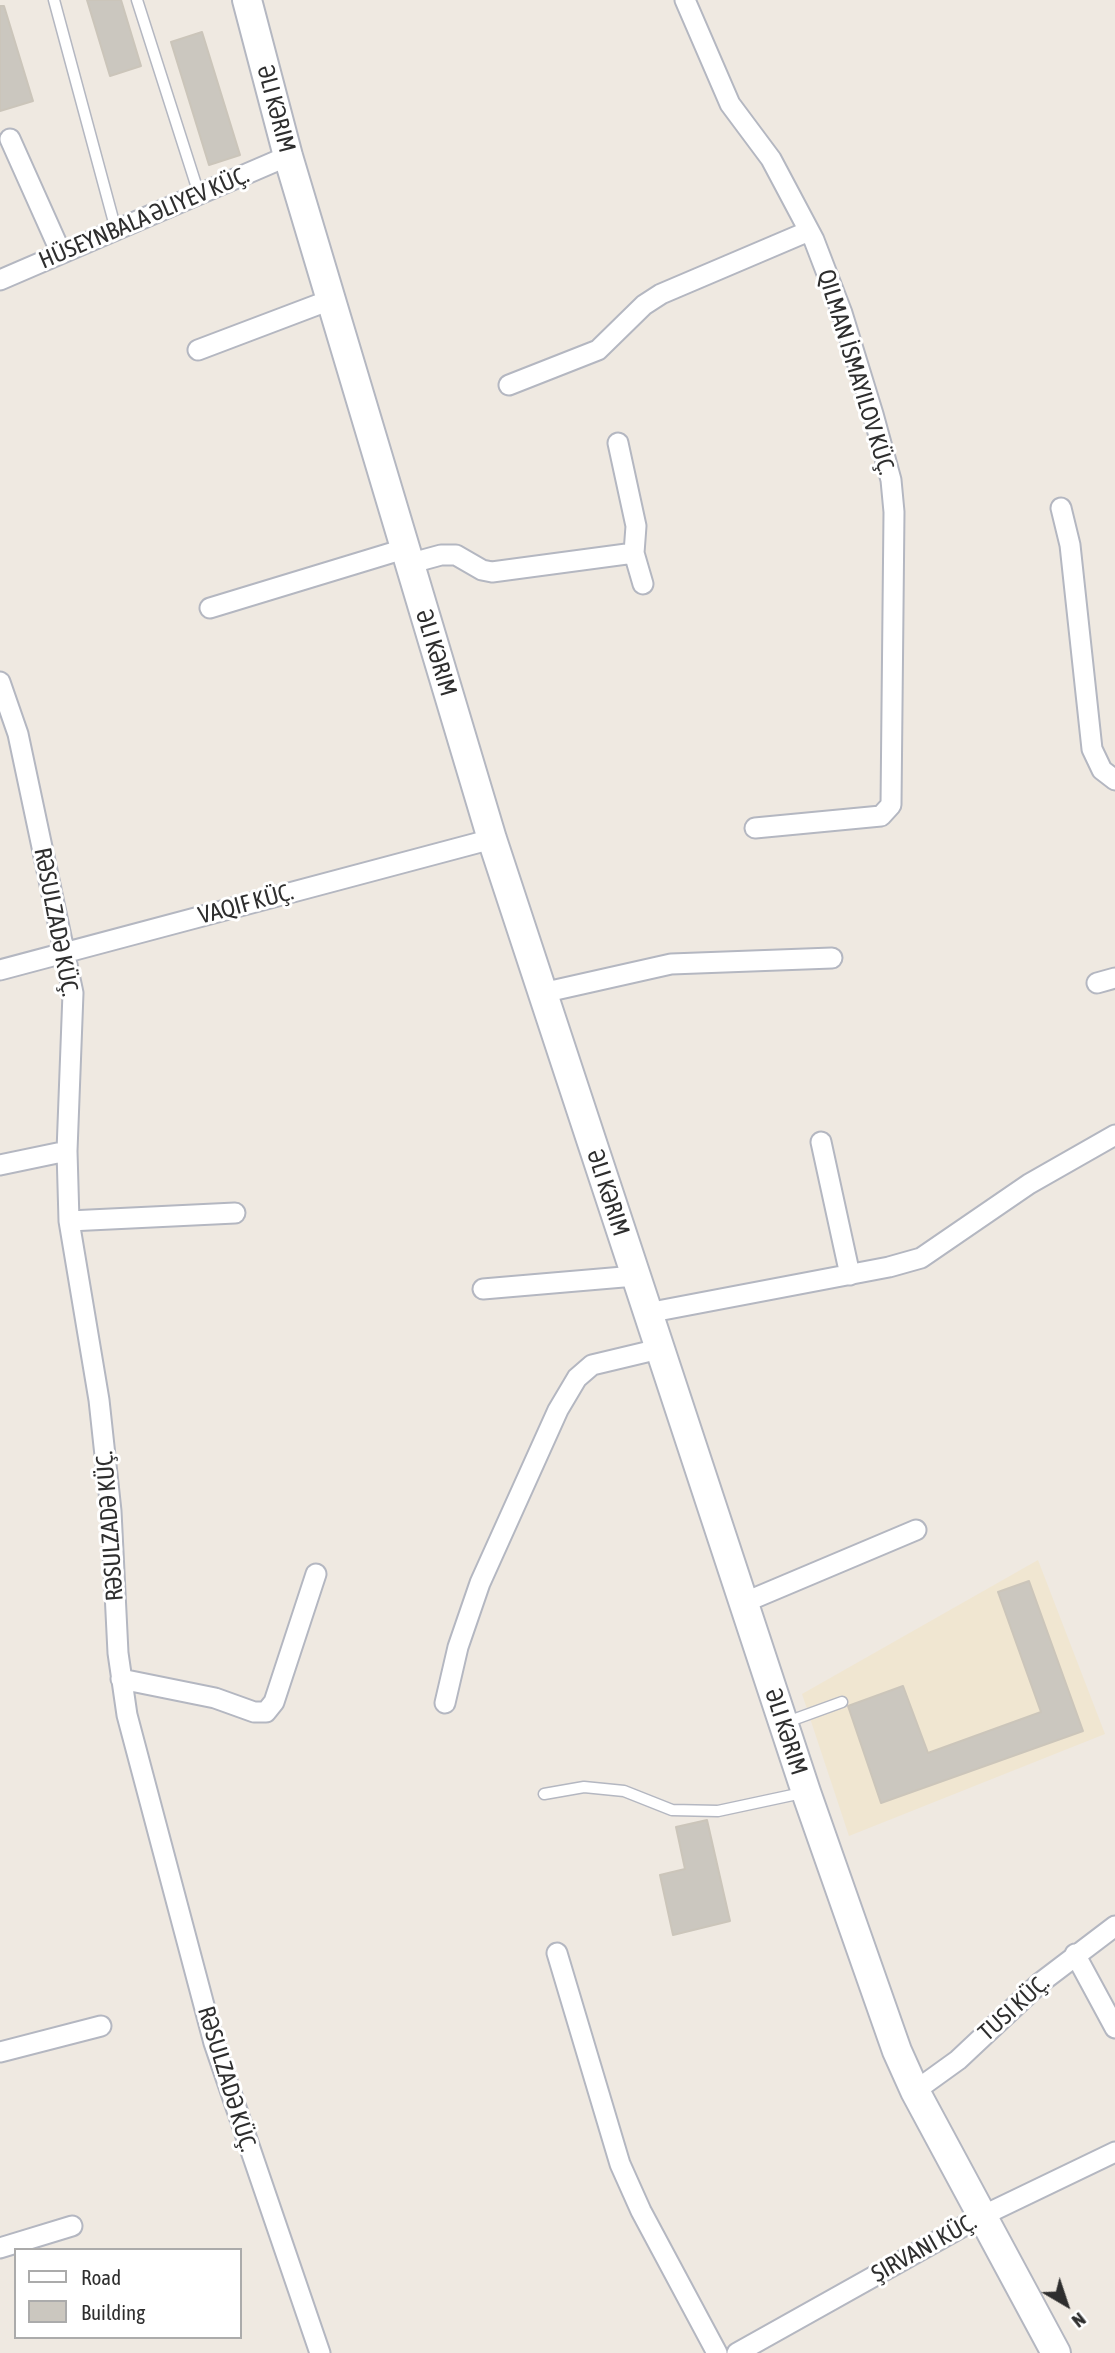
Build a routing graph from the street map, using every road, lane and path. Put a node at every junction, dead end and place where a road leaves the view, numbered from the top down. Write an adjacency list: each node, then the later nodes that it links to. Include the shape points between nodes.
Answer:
1 (54, 0): 8 (lane)
2 (136, 0): 7 (lane)
3 (247, 0): 6 (main road, ƏLI KƏRIM)
4 (685, 0): 9 (street, via 730,104 771,159)
5 (9, 139): 10 (street)
6 (288, 156): 7 (street, HÜSEYNBALA ƏLIYEV KÜÇ.); 12 (main road, ƏLI KƏRIM)
7 (199, 194): 8 (street, HÜSEYNBALA ƏLIYEV KÜÇ.)
8 (116, 230): 10 (street, HÜSEYNBALA ƏLIYEV KÜÇ.)
9 (809, 230): 14 (street, via 661,294 644,304 598,350); 23 (street, via 842,313 891,480 891,806 881,816)
10 (61, 253): 11 (street, HÜSEYNBALA ƏLIYEV KÜÇ.)
11 (0, 280)
12 (330, 300): 13 (street); 18 (main road, ƏLI KƏRIM)
13 (198, 349)
14 (509, 385)
15 (618, 443): 17 (street, via 636,526)
16 (1061, 508): 22 (street, via 1070,545 1092,749 1102,770)
17 (634, 553): 18 (street, via 492,572 456,555); 19 (street)
18 (406, 557): 20 (street); 24 (main road, ƏLI KƏRIM)
19 (643, 584)
20 (210, 608)
21 (0, 681): 25 (street, RƏSULZADƏ KÜÇ., via 18,734)
22 (1115, 780)
23 (755, 828)
24 (492, 839): 25 (street, VAQIF KÜÇ.); 28 (main road, ƏLI KƏRIM)
25 (65, 952): 27 (street, VAQIF KÜÇ.); 31 (street, RƏSULZADƏ KÜÇ., via 73,993)
26 (832, 958): 28 (street, via 671,964)
27 (0, 970)
28 (542, 993): 36 (main road, ƏLI KƏRIM)
29 (1115, 1135): 35 (street, via 1029,1184 920,1258)
30 (821, 1142): 35 (street)
31 (67, 1151): 32 (street); 34 (street, RƏSULZADƏ KÜÇ.)
32 (0, 1166)
33 (235, 1213): 34 (street)
34 (69, 1221): 43 (street, RƏSULZADƏ KÜÇ., via 104,1449)
35 (850, 1275): 38 (street)
36 (635, 1276): 37 (street); 38 (main road, ƏLI KƏRIM)
37 (483, 1289)
38 (647, 1313): 39 (main road, ƏLI KƏRIM)
39 (659, 1349): 42 (main road, ƏLI KƏRIM); 45 (street, via 592,1364 577,1378 480,1583)
40 (916, 1530): 42 (street)
41 (316, 1574): 43 (street, via 274,1702 266,1712)
42 (743, 1603): 46 (main road, ƏLI KƏRIM)
43 (121, 1679): 60 (street, RƏSULZADƏ KÜÇ., via 214,2043)
44 (842, 1702): 46 (lane)
45 (445, 1703)
46 (783, 1724): 47 (main road, ƏLI KƏRIM)
47 (806, 1792): 48 (lane, via 718,1811 672,1810 624,1791 584,1787); 55 (main road, ƏLI KƏRIM)
48 (544, 1794)
49 (1115, 1926): 51 (street, TUSI KÜÇ.)
50 (557, 1953): 61 (street, via 620,2164)
51 (1075, 1954): 53 (street); 55 (street, TUSI KÜÇ., via 958,2060)
52 (101, 2026): 54 (street)
53 (1115, 2028)
54 (0, 2052)
55 (915, 2091): 57 (main road, ƏLI KƏRIM)
56 (1115, 2152): 57 (street, ŞIRVANI KÜÇ.)
57 (980, 2217): 62 (street, ŞIRVANI KÜÇ.); 63 (main road, ƏLI KƏRIM)
58 (72, 2226): 59 (street)
59 (0, 2248)
60 (320, 2353)
61 (717, 2353)
62 (737, 2353)
63 (1056, 2353)

